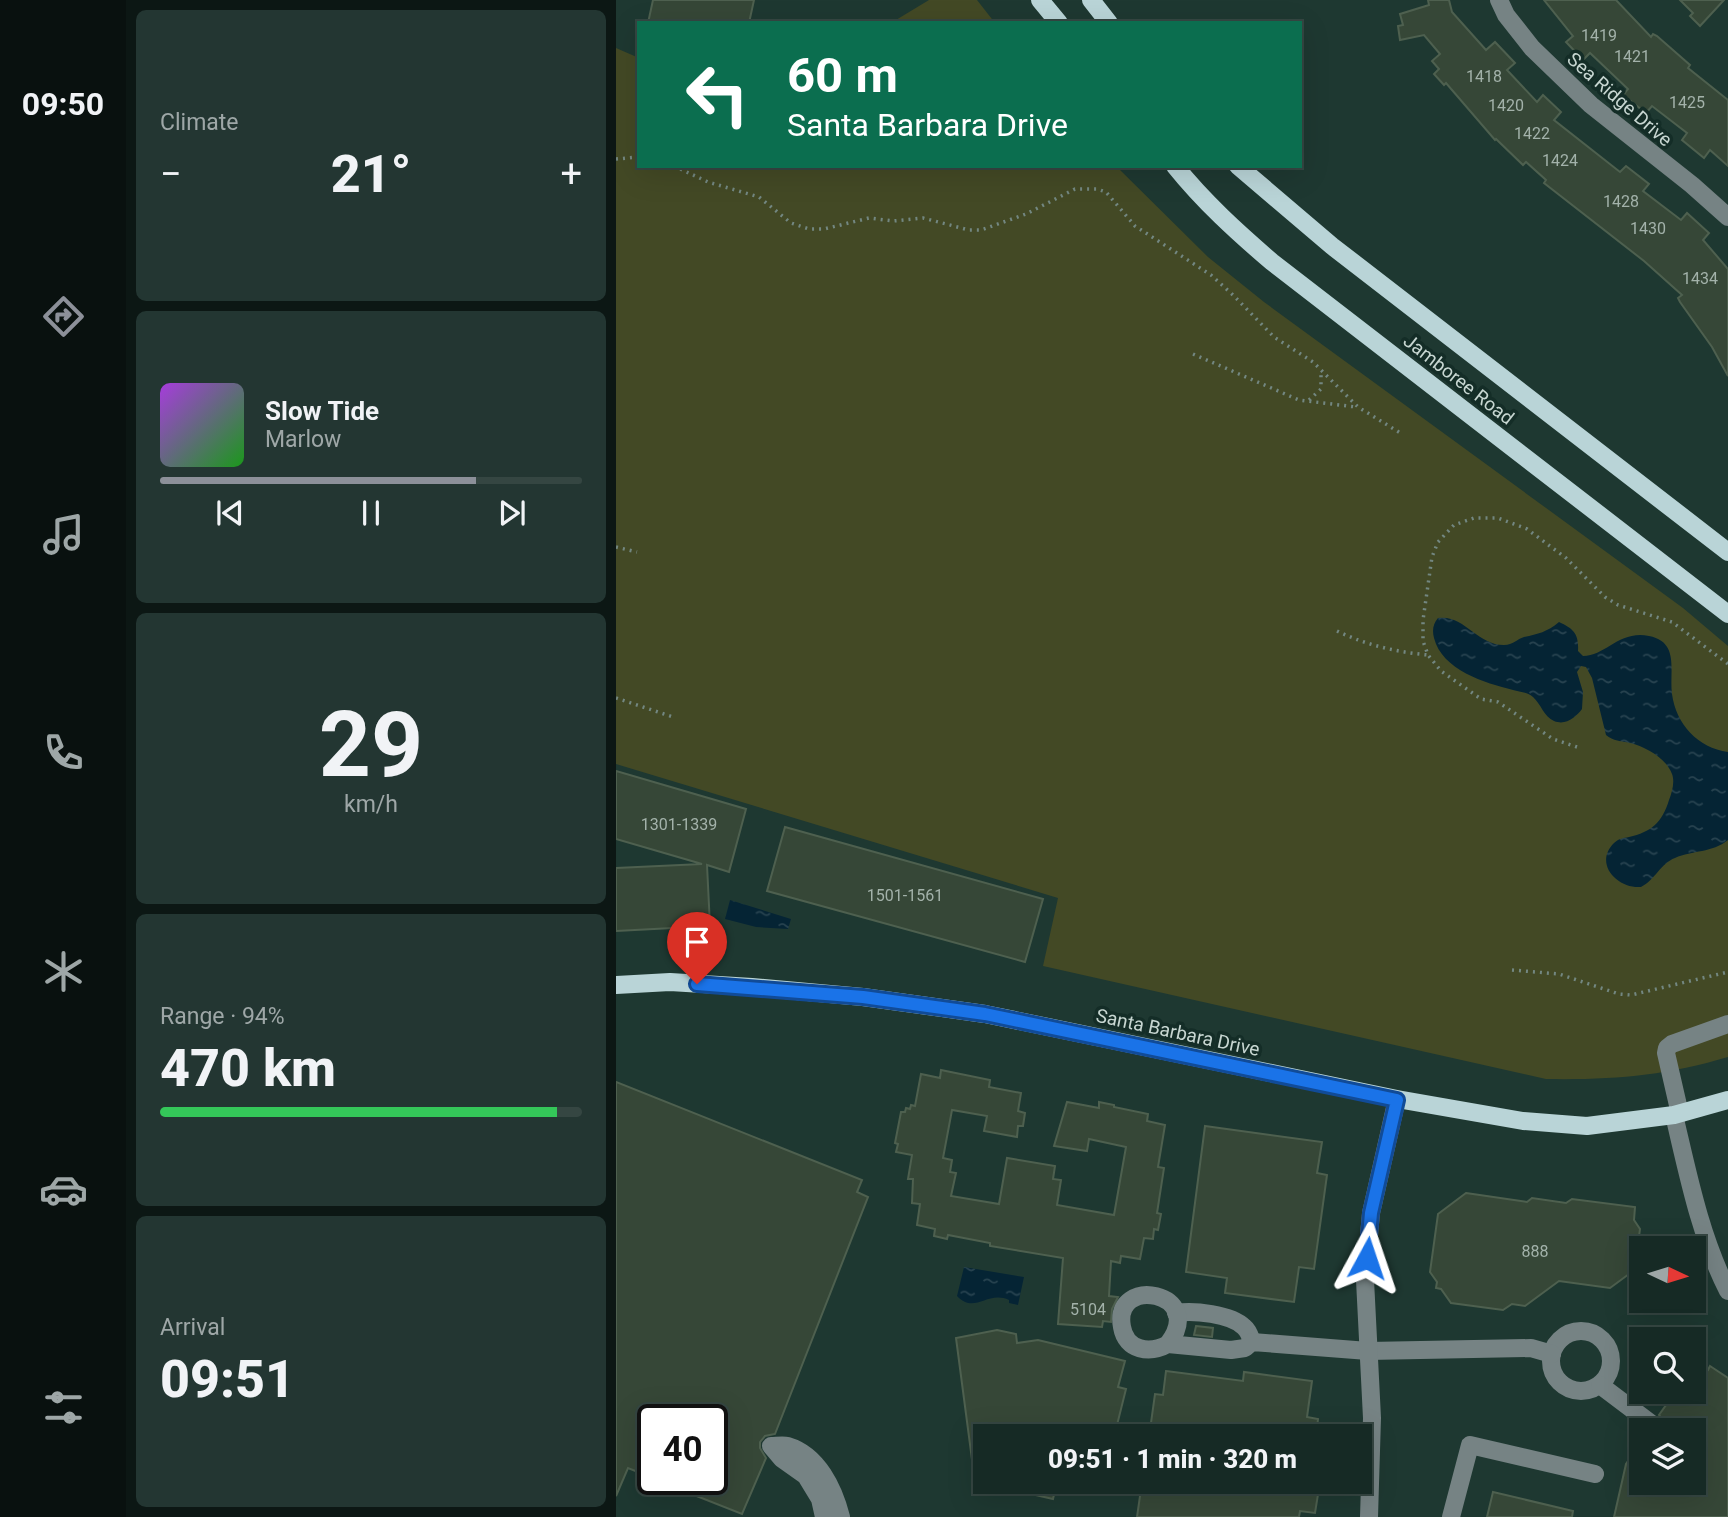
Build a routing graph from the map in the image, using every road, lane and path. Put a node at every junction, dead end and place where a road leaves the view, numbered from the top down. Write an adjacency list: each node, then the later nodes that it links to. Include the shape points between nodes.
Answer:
1 (1040, 0): 4 (main road)
2 (1091, 0): 5 (main road)
3 (1499, 0): 11 (street, Sea Ridge Drive, via 1532,48 1591,105)
4 (1057, 21)
5 (1107, 21)
6 (637, 158): 7 (path)
7 (616, 159)
8 (678, 168): 13 (path, via 748,193 791,223 816,229 869,218 923,218 981,230 1075,189 1097,188 1106,192 1135,226 1210,275 1274,337)
9 (1177, 168): 20 (main road, Jamboree Road, via 1232,227 1272,261)
10 (1240, 168): 19 (main road, Jamboree Road, via 1332,246)
11 (1728, 217)
12 (1193, 354): 14 (path, via 1278,392)
13 (1318, 367): 14 (path, via 1321,389); 15 (path)
14 (1308, 400): 15 (path)
15 (1358, 407): 16 (path)
16 (1402, 434)
17 (616, 547): 18 (path)
18 (637, 552)
19 (1728, 552)
20 (1728, 614)
21 (1337, 631): 22 (path, via 1360,642)
22 (1428, 655): 23 (path, via 1423,620 1438,542 1454,525 1499,517 1548,543 1605,597 1672,622); 26 (path, via 1435,667 1480,699 1498,702 1552,739)
23 (1728, 664)
24 (616, 698): 25 (path)
25 (673, 717)
26 (1577, 747)
27 (1512, 970): 28 (path, via 1559,974 1630,995)
28 (1728, 972)
29 (616, 985): 31 (main road, Santa Barbara Drive, via 670,982 752,987 985,1014)
30 (1728, 1024): 33 (street, via 1667,1048)
31 (1397, 1100): 33 (main road, Santa Barbara Drive, via 1523,1121 1587,1126); 38 (street, via 1371,1213 1365,1280)
32 (1728, 1100): 33 (main road, Santa Barbara Drive)
33 (1677, 1114): 34 (street, via 1694,1198)
34 (1728, 1291)
35 (1176, 1313): 36 (street, via 1230,1319 1242,1324); 37 (street, via 1178,1324); 37 (street, via 1162,1297 1151,1294 1140,1295 1124,1308 1121,1320 1127,1341 1147,1351)
36 (1252, 1342): 37 (street, via 1231,1350); 38 (street)
37 (1168, 1344)
38 (1368, 1352): 39 (street, via 1531,1348); 45 (street, via 1372,1418)
39 (1552, 1354): 40 (street, via 1553,1372 1564,1387 1582,1391); 40 (street, via 1563,1337 1592,1333 1608,1347 1611,1357)
40 (1600, 1385): 41 (street)
41 (1644, 1418)
42 (1595, 1474): 46 (street, via 1470,1445)
43 (824, 1517): 44 (street, via 820,1499 806,1476 771,1446 788,1446 814,1462 830,1483)
44 (841, 1517)
45 (1369, 1517)
46 (1451, 1517)

